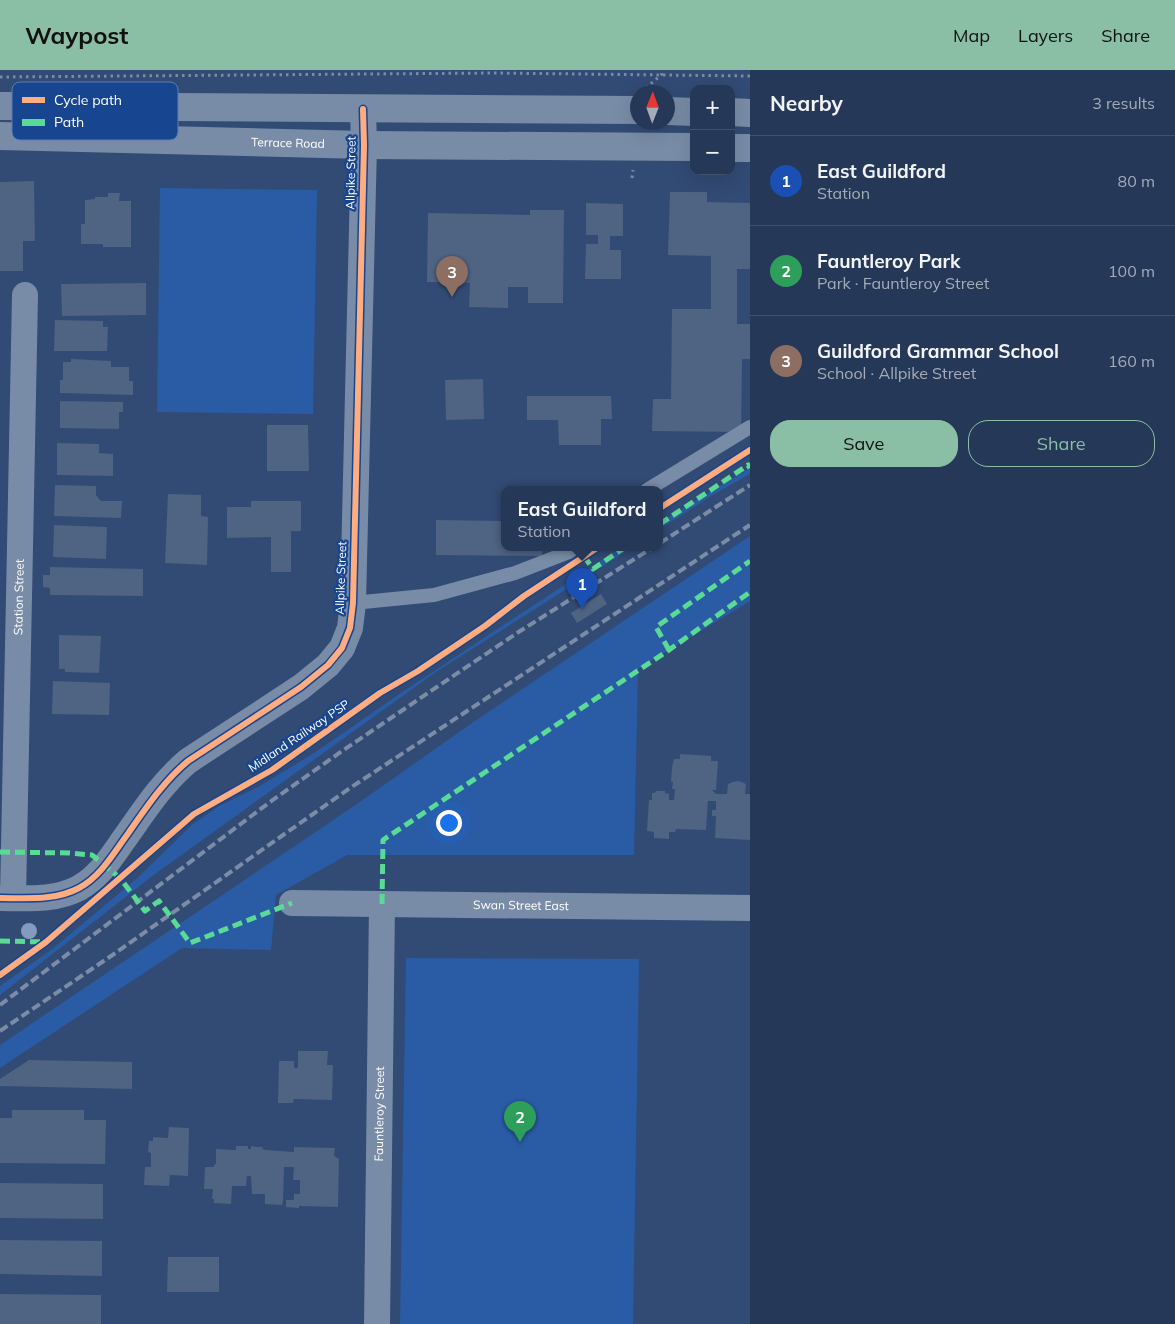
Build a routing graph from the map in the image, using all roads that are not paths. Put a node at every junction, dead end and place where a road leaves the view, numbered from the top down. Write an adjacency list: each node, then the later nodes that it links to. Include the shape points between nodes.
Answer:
1 (178, 107): 2 (street)
2 (362, 108): 3 (street); 9 (street, Allpike Street)
3 (630, 110)
4 (675, 111): 5 (street)
5 (690, 112)
6 (735, 112): 7 (street)
7 (750, 113)
8 (162, 140): 9 (street, Terrace Road)
9 (364, 145): 10 (street, Terrace Road); 17 (street, Allpike Street)
10 (690, 147)
11 (735, 148): 12 (street)
12 (750, 148)
13 (25, 295): 18 (street, Station Street)
14 (750, 427): 15 (lane)
15 (654, 486)
16 (570, 551): 17 (lane, via 515,573 434,595)
17 (353, 603): 18 (street, Allpike Street, via 350,628 342,648 328,665 301,688 177,770 106,866 95,876 80,888 57,896)
18 (7, 898)
19 (292, 903): 20 (street, Swan Street East)
20 (382, 904): 21 (street, Swan Street East); 22 (street, Fauntleroy Street)
21 (750, 908)
22 (377, 1324)

